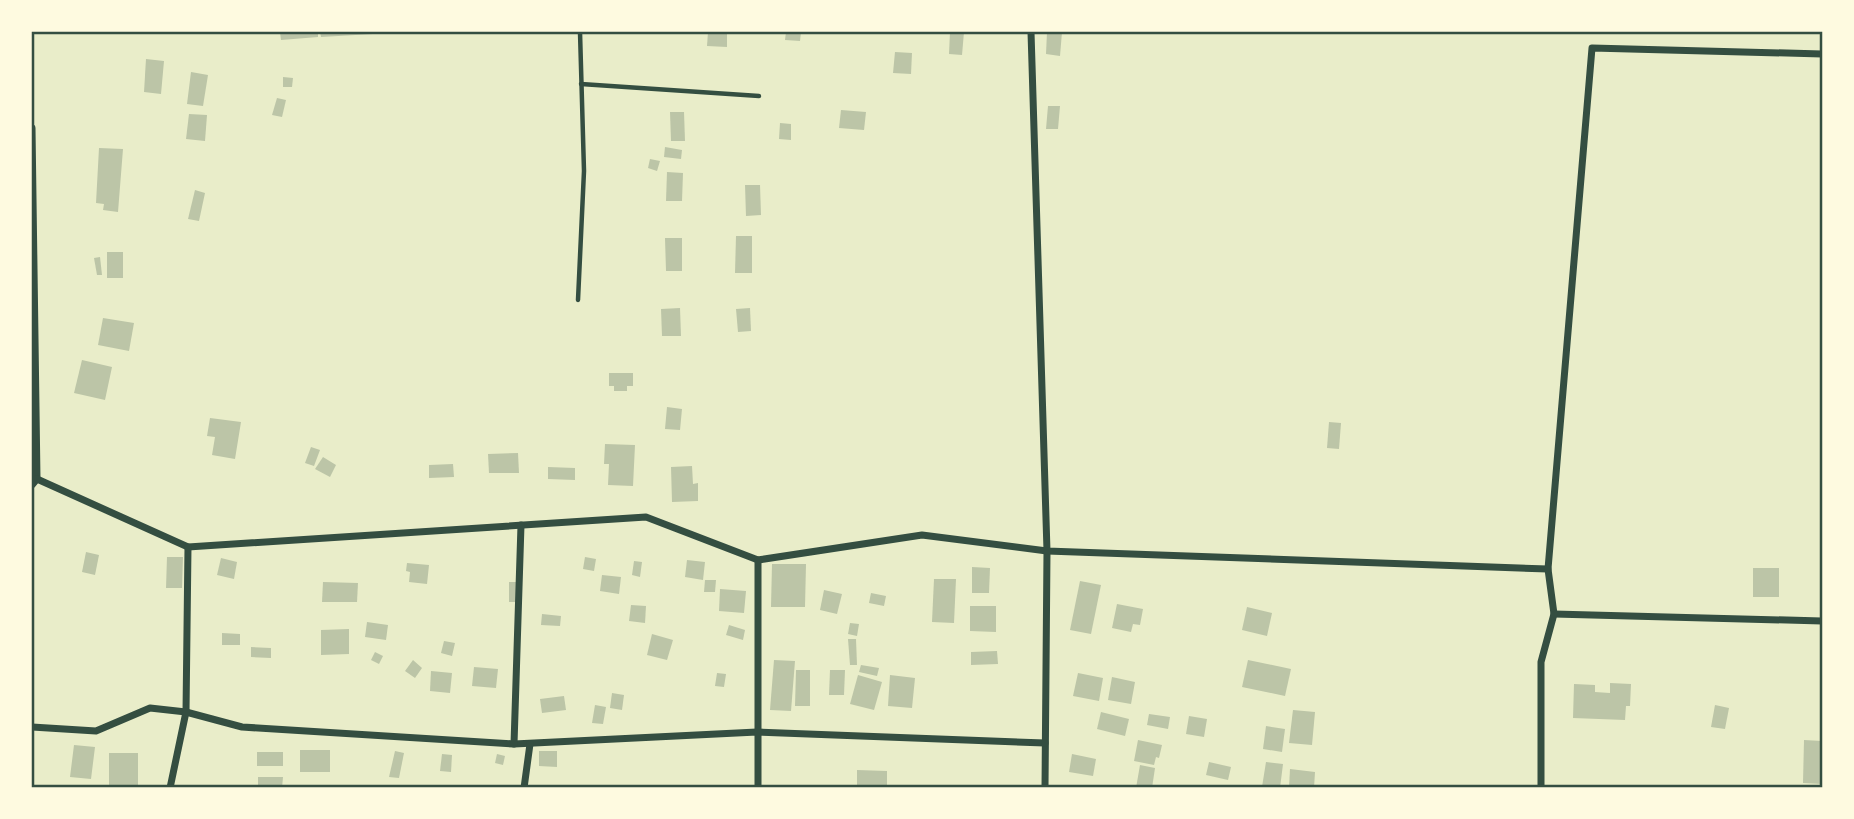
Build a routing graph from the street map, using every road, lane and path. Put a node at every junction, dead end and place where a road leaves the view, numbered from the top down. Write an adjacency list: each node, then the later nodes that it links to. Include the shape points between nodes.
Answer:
1 (580, 32): 4 (lane)
2 (1031, 32): 11 (street)
3 (1822, 54): 13 (street, via 1592,48)
4 (581, 84): 5 (lane); 7 (lane, via 584,171)
5 (759, 96)
6 (32, 128): 8 (street)
7 (578, 300)
8 (34, 482): 10 (street)
9 (521, 525): 10 (street); 12 (street, via 646,517); 20 (street)
10 (188, 547): 16 (street)
11 (1047, 551): 12 (street, via 922,535); 13 (street); 19 (street)
12 (758, 559): 18 (street)
13 (1548, 569): 14 (street)
14 (1554, 614): 15 (street); 26 (street, via 1541,662)
15 (1822, 621)
16 (186, 712): 17 (street, via 150,708 96,731); 20 (street, via 242,727); 22 (street)
17 (32, 727)
18 (757, 732): 19 (street); 21 (street); 24 (street)
19 (1045, 743): 25 (street)
20 (514, 744): 21 (street)
21 (530, 744): 23 (street)
22 (170, 788)
23 (524, 788)
24 (758, 788)
25 (1045, 788)
26 (1541, 788)

